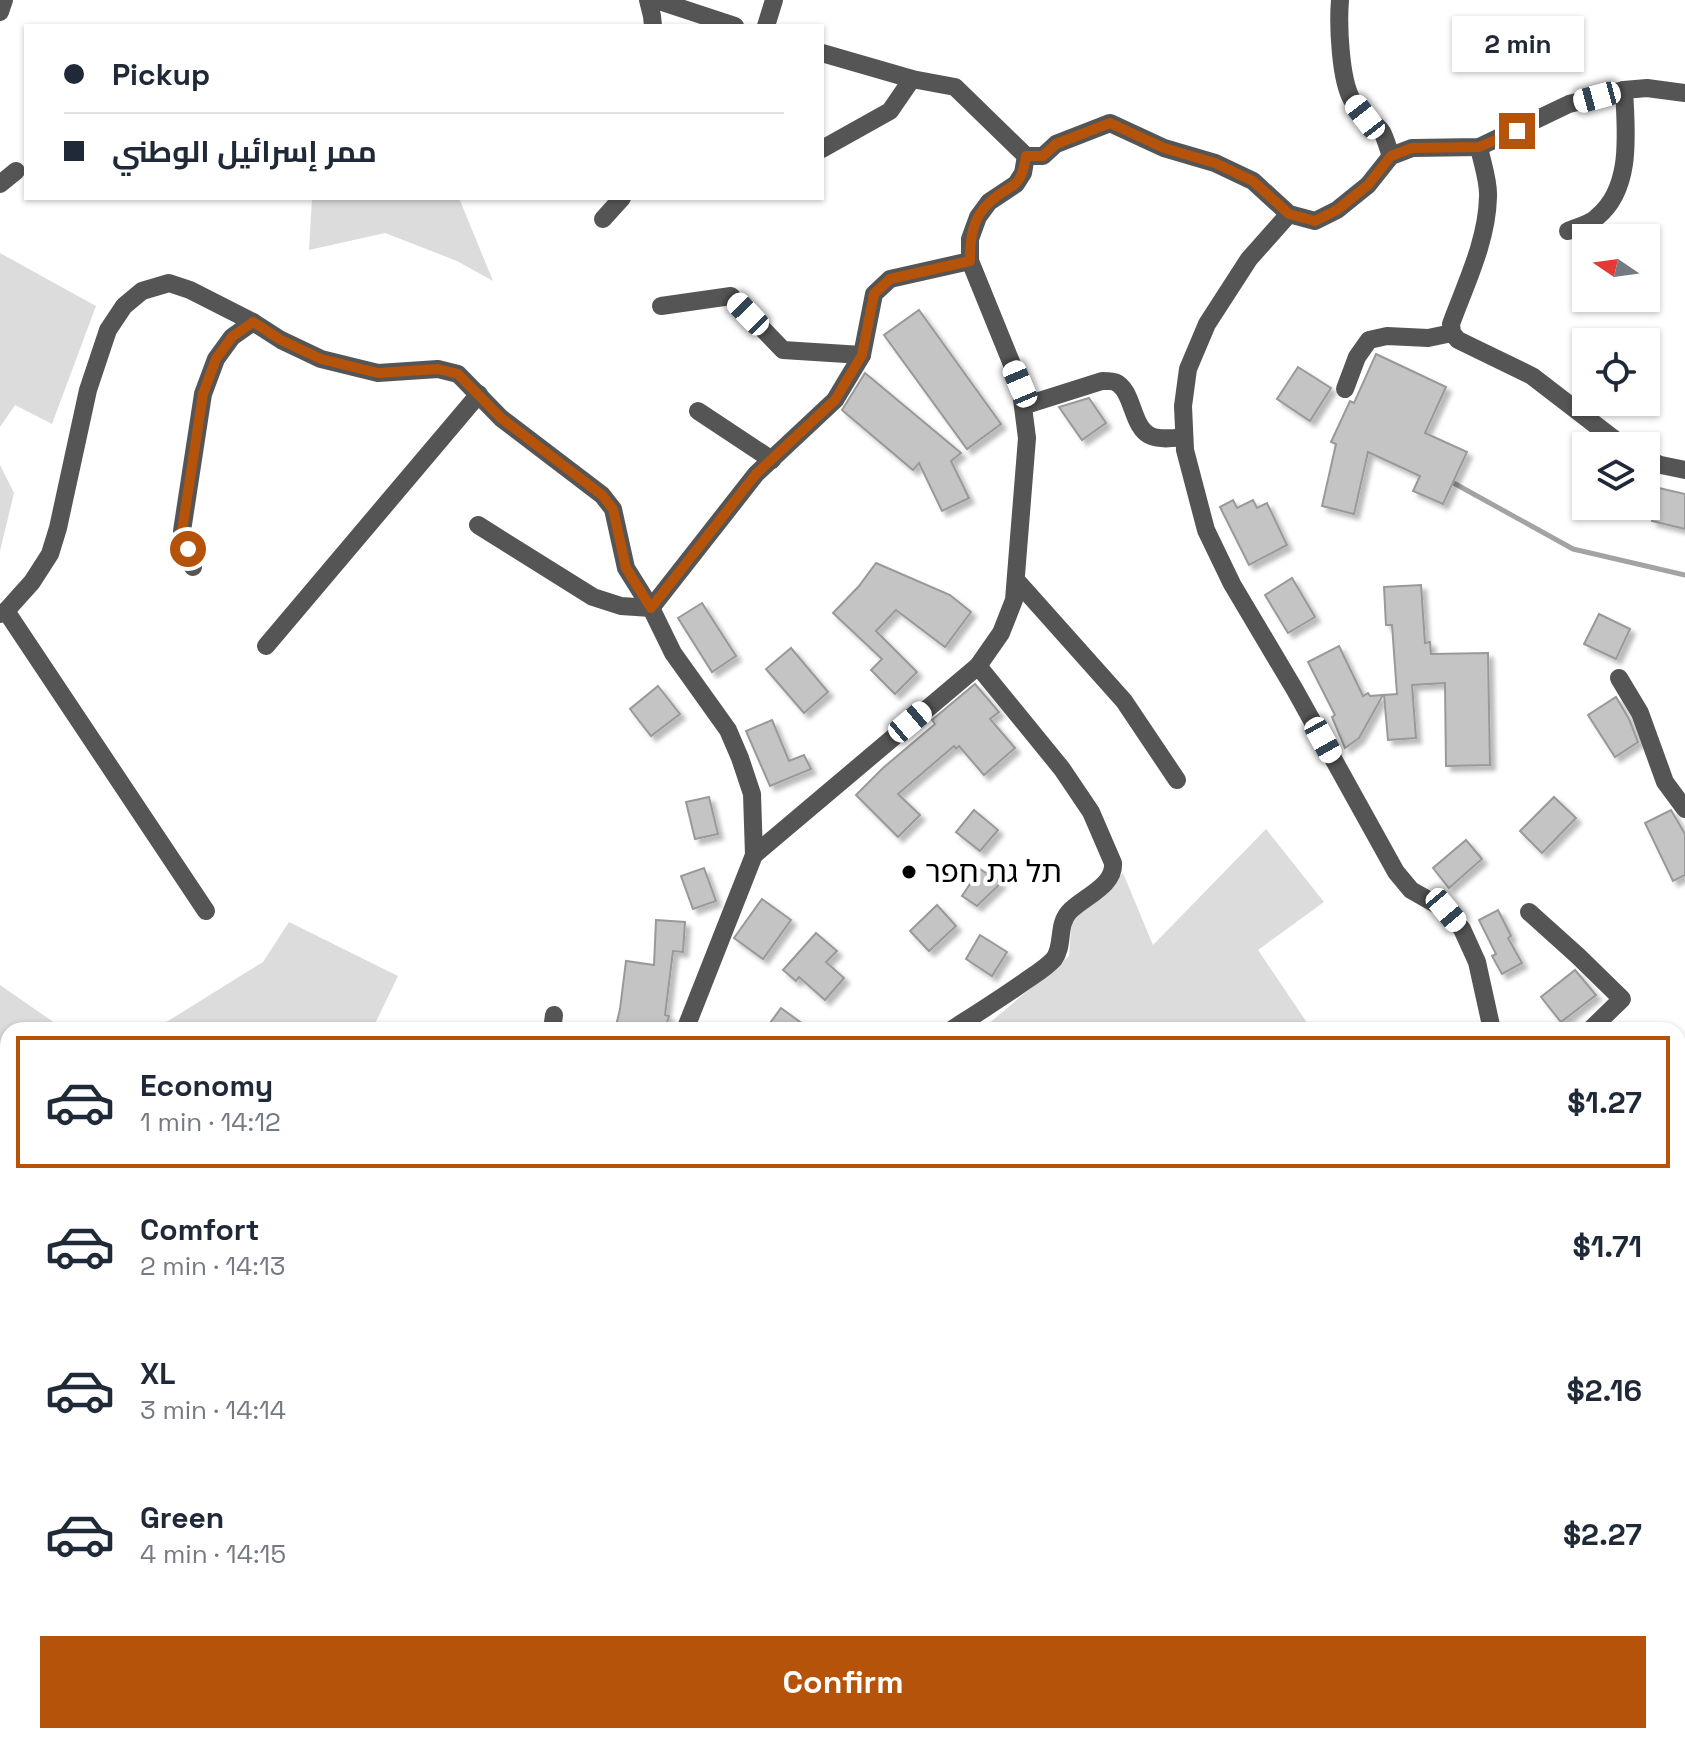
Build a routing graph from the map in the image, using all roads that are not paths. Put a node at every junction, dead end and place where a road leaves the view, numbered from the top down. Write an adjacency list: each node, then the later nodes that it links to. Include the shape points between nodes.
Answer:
1 (4, 0): 6 (street)
2 (648, 0): 7 (street)
3 (656, 0): 8 (street)
4 (774, 0): 9 (street)
5 (1340, 0): 17 (street, via 1341,48 1351,99 1382,131)
6 (0, 12)
7 (653, 24)
8 (729, 24)
9 (767, 24)
10 (824, 54): 11 (street)
11 (912, 79): 15 (street, via 890,111); 16 (street, via 955,87)
12 (1624, 90): 13 (street); 14 (street, via 1569,104); 23 (street, via 1626,128 1616,195 1597,218)
13 (1685, 93)
14 (1479, 147): 17 (street, via 1412,148); 27 (street, via 1489,194 1486,220)
15 (824, 148)
16 (1026, 156): 21 (street, via 1043,156 1056,144 1110,123 1253,181); 24 (street, via 1016,184 989,202 978,217)
17 (1391, 156): 21 (street, via 1368,185 1337,210 1315,221)
18 (16, 171): 19 (street)
19 (0, 184)
20 (620, 200): 22 (street)
21 (1289, 214): 34 (street, via 1249,259 1207,324 1188,369)
22 (603, 219)
23 (1568, 231)
24 (970, 261): 28 (street, via 890,279 874,294); 31 (street, via 1020,384)
25 (661, 306): 28 (street, via 731,296 783,350)
26 (253, 322): 30 (street, via 321,359 378,373 438,369 458,374); 39 (street, via 232,337 216,359 203,394 182,531); 42 (street, via 169,283 142,291 124,306 108,330 88,390 50,554)
27 (1452, 333): 29 (street, via 1369,340); 33 (street, via 1532,376)
28 (862, 355): 35 (street, via 835,400)
29 (1345, 389)
30 (479, 394): 41 (street, via 501,418 602,495 613,509 626,568); 43 (street)
31 (1023, 406): 34 (street, via 1102,381 1115,382 1149,436); 40 (street, via 1027,438)
32 (698, 411): 35 (street)
33 (1605, 432)
34 (1184, 437): 53 (street, via 1206,530 1232,584 1396,872 1462,929 1477,962)
35 (772, 460): 41 (street)
36 (1660, 465): 37 (street)
37 (1685, 470)
38 (478, 525): 41 (street, via 593,597)
39 (193, 567)
40 (1016, 580): 44 (street, via 1001,633); 46 (street, via 1124,701)
41 (651, 608): 48 (street, via 673,653 728,730 740,758 752,794)
42 (3, 612): 49 (street)
43 (266, 646)
44 (978, 666): 48 (street); 52 (street, via 1091,812 1114,871 1068,913 1057,956)
45 (1619, 678): 47 (street, via 1640,713 1665,782)
46 (1177, 780)
47 (1685, 809)
48 (754, 855): 51 (street)
49 (206, 911)
50 (1529, 912): 54 (street, via 1622,999)
51 (688, 1022)
52 (964, 1022)
53 (1492, 1022)
54 (1598, 1022)

